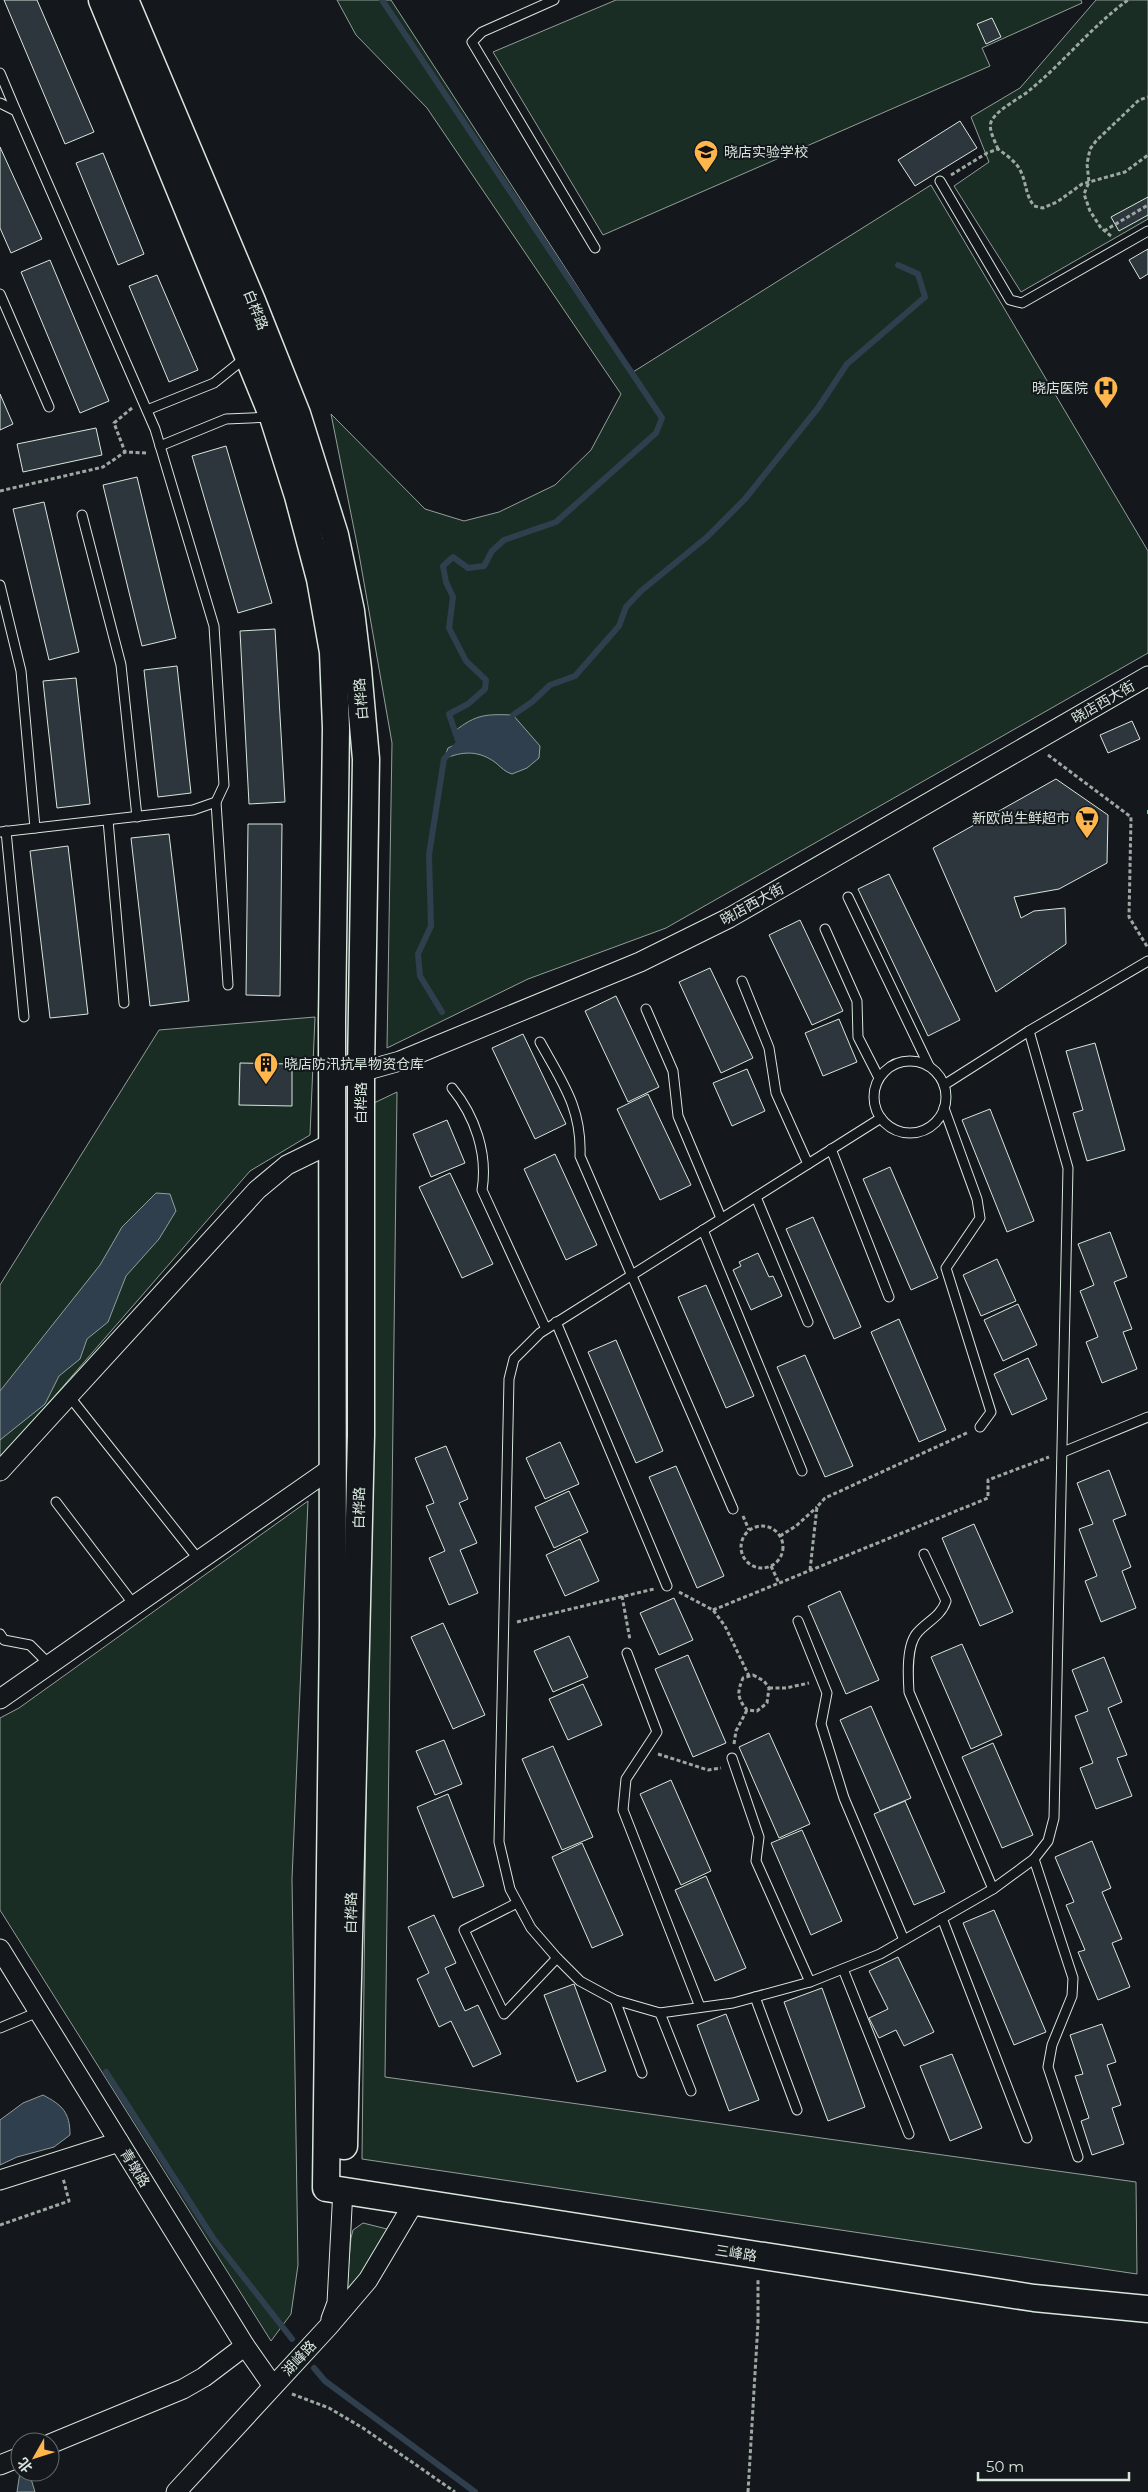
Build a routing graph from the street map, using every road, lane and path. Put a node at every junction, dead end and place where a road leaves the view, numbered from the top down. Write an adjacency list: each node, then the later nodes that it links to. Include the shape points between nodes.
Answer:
1 (102, 0): 19 (street, 白桦路)
2 (125, 0): 19 (street, 白桦路)
3 (554, 0): 17 (lane, via 482,32 472,42)
4 (1128, 0): 9 (path, via 1109,14 1032,89 991,121)
5 (0, 73): 8 (lane)
6 (1148, 97): 12 (path, via 1139,100 1090,149 1087,164)
7 (0, 104): 8 (lane)
8 (16, 111): 20 (lane)
9 (998, 149): 11 (path); 12 (path, via 1020,170 1026,196 1034,206 1043,208 1050,205)
10 (1148, 155): 12 (path, via 1125,172)
11 (940, 181): 16 (lane, via 1010,300 1022,303)
12 (1089, 182): 14 (path, via 1084,194 1090,211)
13 (1148, 205): 14 (path)
14 (1104, 230): 16 (path)
15 (1148, 231): 16 (lane)
16 (1122, 246)
17 (595, 248)
18 (0, 294): 21 (lane)
19 (260, 351): 22 (lane, via 214,382); 23 (street, 白桦路)
20 (142, 398): 22 (lane); 25 (path, via 114,423)
21 (49, 407)
22 (147, 410): 24 (lane)
23 (284, 413): 24 (lane, via 226,419); 48 (street, 白桦路, via 334,535 351,611 358,670 366,758); 50 (street, 白桦路, via 298,496 320,579 333,652 336,728)
24 (162, 450): 25 (path); 31 (lane, via 214,626 224,785)
25 (126, 452): 26 (path, via 103,467)
26 (0, 491)
27 (82, 515): 32 (lane, via 121,665)
28 (0, 585): 34 (lane, via 21,671)
29 (1148, 676): 30 (street, 晓店西大街)
30 (1032, 743): 38 (path, via 1131,817 1129,917); 48 (street, 晓店西大街, via 729,918 640,962 400,1061)
31 (216, 802): 32 (lane, via 193,810); 41 (lane)
32 (137, 817): 33 (lane)
33 (108, 820): 34 (lane); 42 (lane)
34 (35, 828): 35 (lane)
35 (3, 832): 44 (lane)
36 (848, 897): 47 (lane)
37 (825, 929): 49 (lane, via 857,1000 858,1036)
38 (1148, 948)
39 (1148, 961): 45 (lane)
40 (742, 981): 57 (lane, via 769,1048 776,1093)
41 (228, 985)
42 (124, 1003)
43 (646, 1009): 59 (lane, via 673,1071 678,1116)
44 (24, 1017)
45 (1029, 1031): 51 (lane); 69 (lane, via 1068,1168)
46 (540, 1042): 61 (lane, via 577,1113 581,1134 580,1156)
47 (929, 1066): 49 (lane, via 905,1060 892,1064); 51 (lane)
48 (362, 1072): 50 (street, 晓店西大街); 122 (street, 白桦路, via 361,1445)
49 (879, 1078): 54 (lane, via 873,1094 874,1106)
50 (332, 1080): 55 (street, 白桦路)
51 (944, 1085): 53 (lane)
52 (452, 1088): 65 (lane, via 460,1098 481,1144 485,1170 482,1190)
53 (944, 1108): 54 (lane, via 939,1118 920,1132 897,1131); 68 (lane, via 977,1200 980,1218 946,1268 991,1412)
54 (881, 1118): 56 (lane)
55 (332, 1143): 66 (street, via 287,1165 257,1190); 70 (street, 白桦路)
56 (831, 1150): 57 (lane); 62 (lane)
57 (808, 1164): 58 (lane)
58 (756, 1197): 59 (lane); 64 (lane)
59 (721, 1218): 60 (lane)
60 (703, 1230): 61 (lane); 72 (lane)
61 (632, 1275): 63 (lane); 75 (lane)
62 (889, 1297)
63 (556, 1322): 65 (lane); 82 (lane)
64 (808, 1322)
65 (546, 1328): 87 (lane, via 514,1359 509,1379)
66 (69, 1396): 71 (street); 78 (lane)
67 (1148, 1417): 69 (lane)
68 (980, 1427): 74 (path, via 825,1498)
69 (1063, 1452): 80 (path, via 988,1480 988,1498); 98 (lane, via 1054,1818 1048,1842)
70 (333, 1467): 78 (street); 122 (street, 白桦路)
71 (0, 1471)
72 (802, 1471)
73 (56, 1502): 84 (lane)
74 (818, 1507): 76 (path); 80 (path)
75 (733, 1509)
76 (780, 1536): 79 (path, via 783,1549); 79 (path, via 763,1526 750,1530 741,1541 742,1555 751,1565)
77 (924, 1554): 99 (lane, via 946,1601 943,1611 916,1633 907,1668 909,1692)
78 (200, 1560): 84 (street)
79 (772, 1566): 81 (path)
80 (810, 1570): 81 (path)
81 (779, 1583): 85 (path)
82 (667, 1586): 83 (path); 85 (path)
83 (622, 1596): 87 (path); 89 (path, via 631,1639)
84 (135, 1606): 90 (street)
85 (713, 1610): 91 (path, via 725,1626)
86 (798, 1621): 92 (lane)
87 (503, 1625): 100 (lane, via 499,1842 510,1889)
88 (0, 1634): 90 (lane, via 4,1640 30,1645)
89 (627, 1653): 96 (lane, via 657,1732)
90 (50, 1665): 94 (street)
91 (749, 1676): 93 (path, via 764,1681); 95 (path, via 743,1678 738,1690 738,1700)
92 (822, 1680): 93 (path, via 786,1688); 102 (lane, via 827,1693 821,1724 844,1798)
93 (769, 1688): 95 (path, via 767,1703 757,1711)
94 (0, 1699)
95 (747, 1710): 97 (path, via 736,1731)
96 (645, 1751): 97 (path, via 708,1770 719,1769); 109 (lane, via 626,1779 623,1810)
97 (732, 1758): 106 (lane, via 758,1837 756,1861)
98 (1034, 1859): 99 (lane); 119 (lane, via 1073,1978 1072,1996 1052,2045 1048,2067)
99 (993, 1889): 101 (lane)
100 (518, 1903): 104 (lane, via 531,1928); 104 (lane, via 464,1930 504,2014)
101 (942, 1918): 102 (lane); 117 (lane)
102 (904, 1940): 105 (lane)
103 (0, 1949): 110 (street, 青墩路)
104 (557, 1958): 108 (lane, via 580,1981)
105 (843, 1969): 106 (lane); 116 (lane)
106 (810, 1982): 107 (lane)
107 (755, 1997): 109 (lane); 115 (lane)
108 (615, 2000): 111 (lane); 113 (lane)
109 (700, 2007): 111 (lane)
110 (38, 2012): 112 (lane); 118 (street, 青墩路)
111 (660, 2013): 114 (lane)
112 (0, 2028)
113 (642, 2073)
114 (691, 2091)
115 (797, 2110)
116 (909, 2134)
117 (1027, 2138)
118 (118, 2142): 120 (street); 128 (street, 青墩路)
119 (1078, 2157)
120 (58, 2161): 121 (street); 124 (path, via 68,2201)
121 (0, 2180)
122 (335, 2189): 123 (street, 三峰路); 127 (street, 湖峰路, via 337,2303)
123 (415, 2201): 125 (street, 三峰路); 127 (street, via 368,2280)
124 (0, 2225)
125 (758, 2256): 126 (street, 三峰路, via 1034,2298); 133 (path, via 758,2323)
126 (1148, 2309)
127 (328, 2327): 129 (street, 湖峰路)
128 (245, 2346): 129 (street, 青墩路); 130 (street, via 183,2389)
129 (273, 2386): 131 (street, 湖峰路); 132 (path, via 329,2408)
130 (60, 2440)
131 (176, 2492)
132 (455, 2492)
133 (748, 2492)

